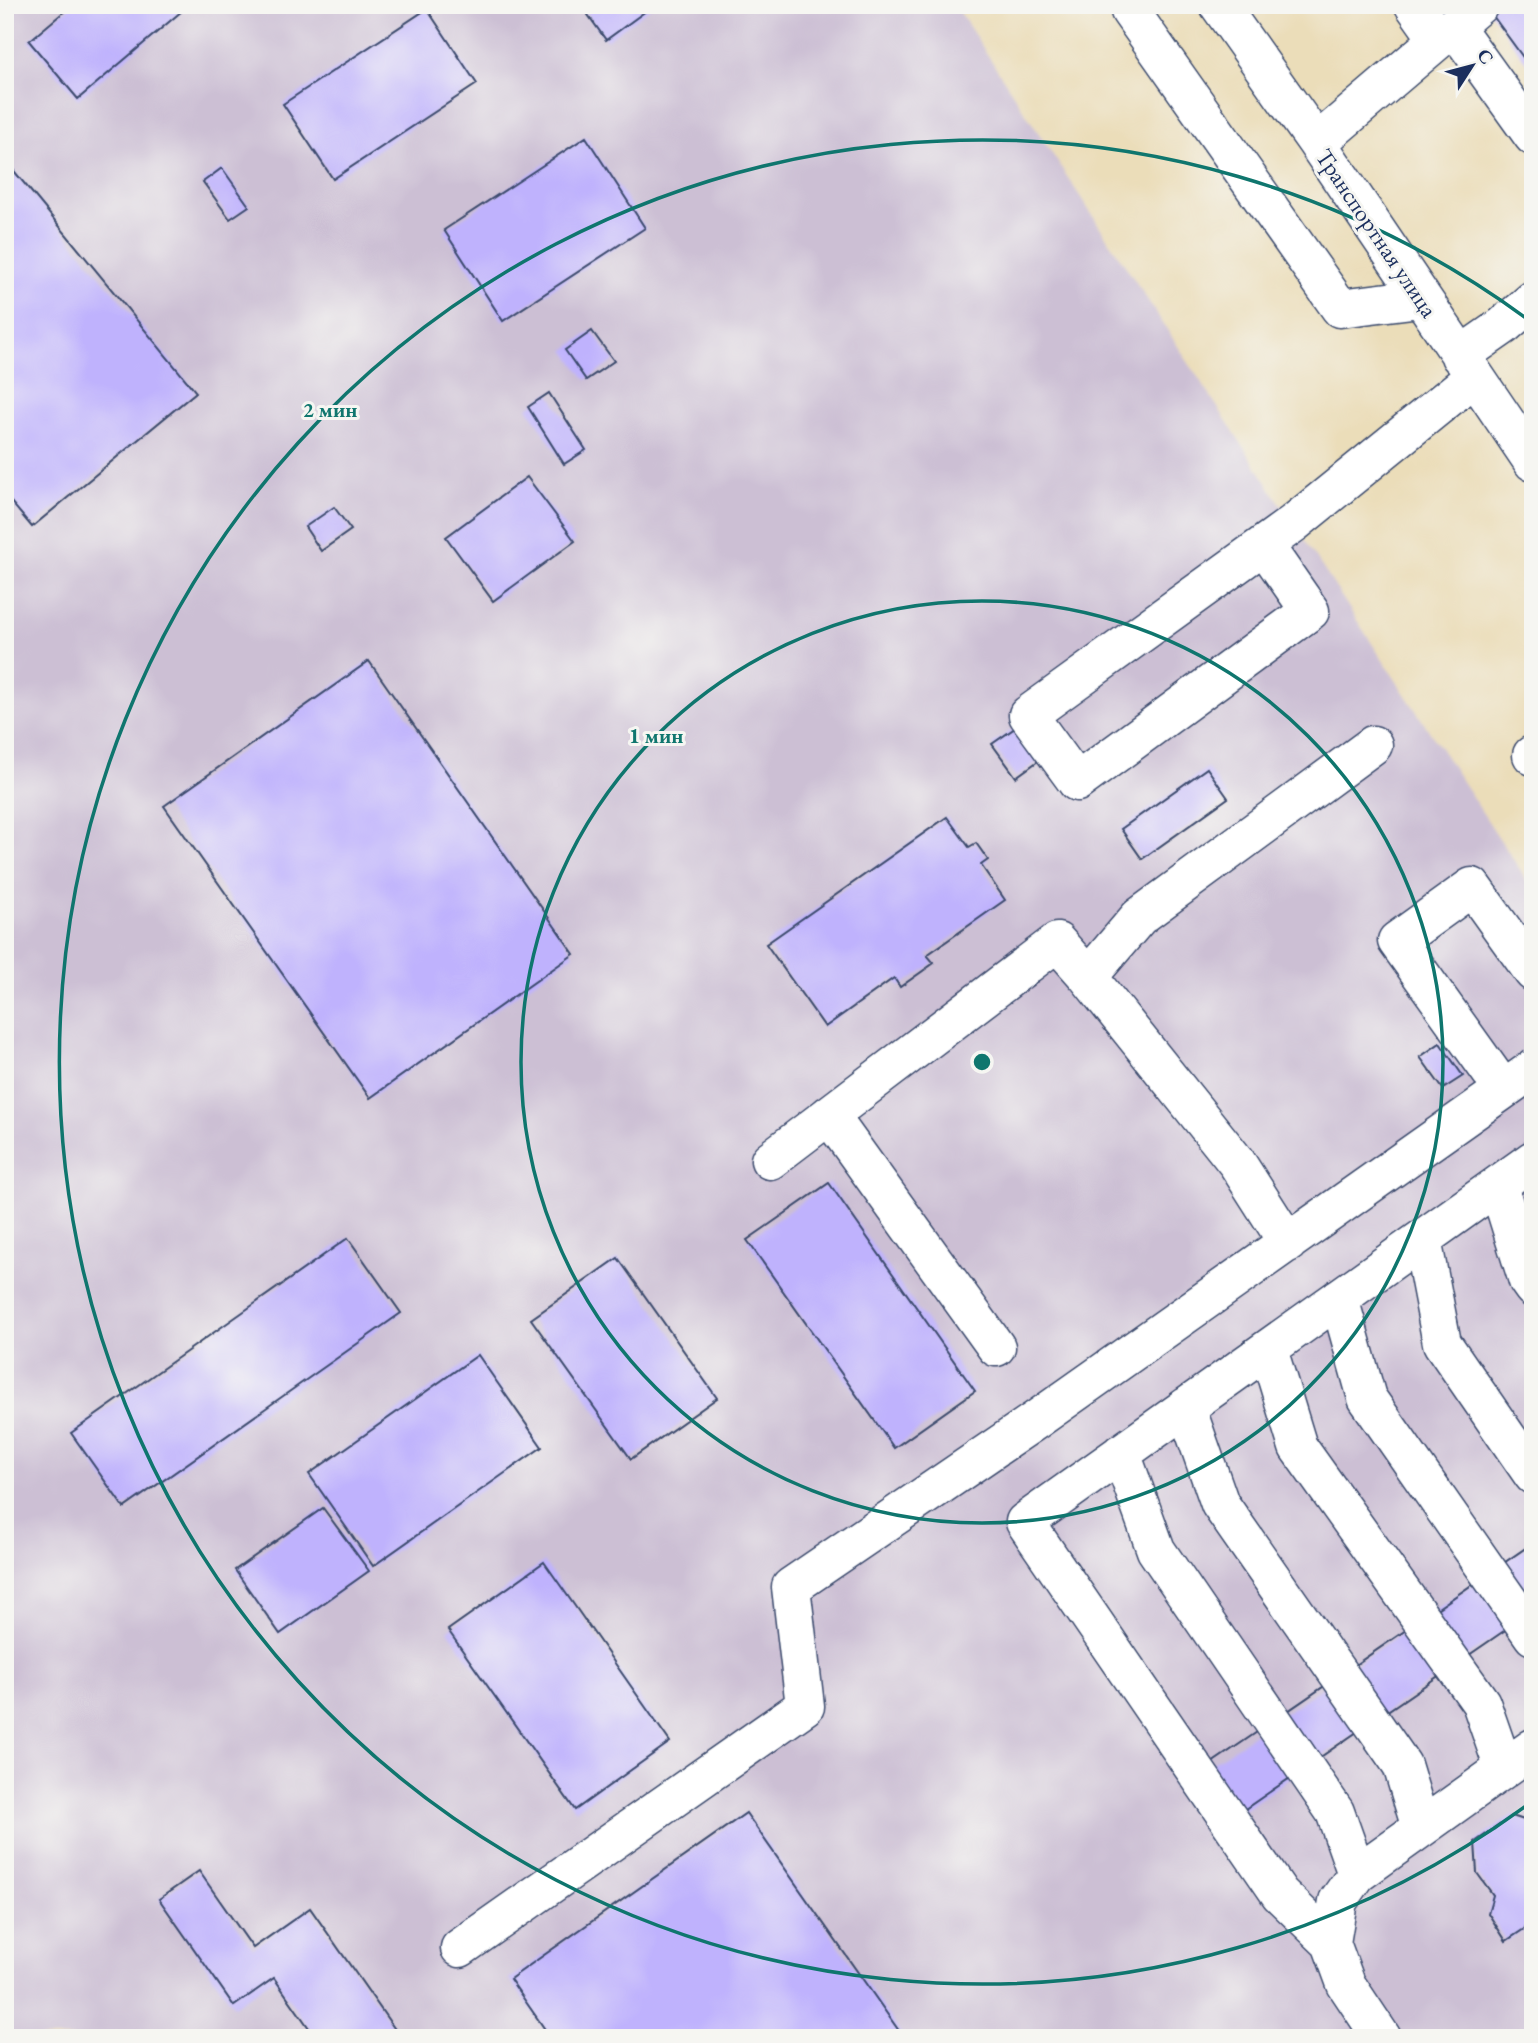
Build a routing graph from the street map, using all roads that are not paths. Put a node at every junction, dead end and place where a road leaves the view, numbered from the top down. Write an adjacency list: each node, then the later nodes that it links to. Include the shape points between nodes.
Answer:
1 (1135, 5): 7 (street, via 1130,11 1340,308)
2 (1219, 5): 6 (street, Транспортная улица)
3 (1414, 5): 4 (street)
4 (1457, 24): 5 (street); 6 (street)
5 (1533, 136)
6 (1317, 143): 7 (street, Транспортная улица)
7 (1420, 298): 9 (street, Транспортная улица)
8 (1533, 300): 9 (street)
9 (1467, 367): 10 (street, Транспортная улица); 11 (street)
10 (1533, 462)
11 (1264, 545): 11 (street, via 1028,715 1077,782 1310,611)
12 (1373, 745): 14 (street, via 1139,917)
13 (1533, 972): 15 (street, via 1472,887 1397,941)
14 (1088, 977): 16 (street, via 1057,942); 21 (street, via 1237,1163)
15 (1518, 1079): 21 (street)
16 (829, 1115): 17 (street); 24 (street)
17 (770, 1160)
18 (1533, 1160): 19 (street)
19 (1498, 1185): 20 (street); 22 (street)
20 (1422, 1239): 23 (street); 28 (street, via 1442,1343)
21 (1288, 1243): 34 (street, via 792,1587 805,1706)
22 (1533, 1288)
23 (1339, 1298): 25 (street); 29 (street, via 1367,1398)
24 (996, 1346)
25 (1268, 1349): 26 (street); 30 (street, via 1298,1447)
26 (1186, 1407): 27 (street); 31 (street, via 1220,1504 1402,1765)
27 (1121, 1453): 32 (street, via 1156,1550 1335,1812); 33 (street, via 1024,1522 1280,1894)
28 (1533, 1475)
29 (1533, 1636)
30 (1518, 1758): 31 (street)
31 (1421, 1828): 32 (street)
32 (1357, 1874): 33 (street, via 1338,1901)
33 (1331, 1943): 35 (street, via 1346,1984)
34 (460, 1948)
35 (1382, 2038)

